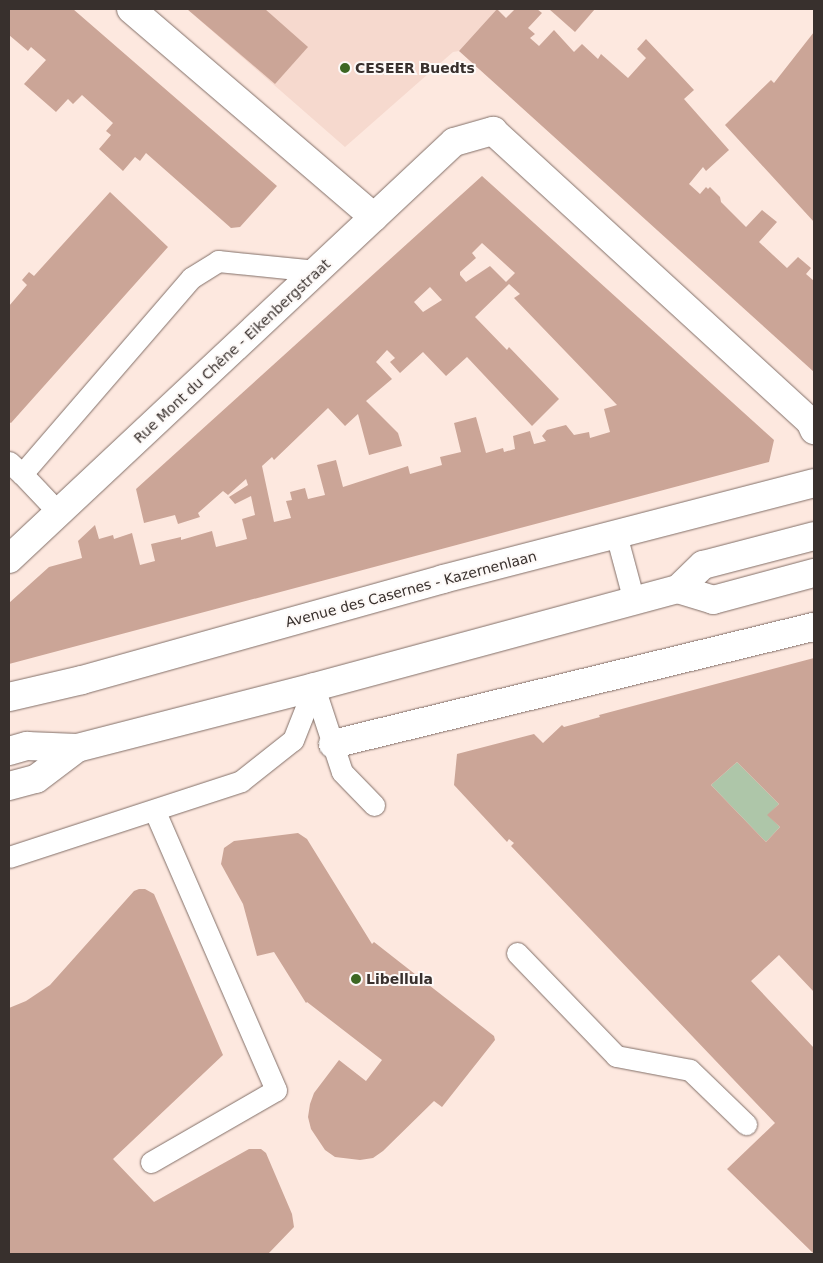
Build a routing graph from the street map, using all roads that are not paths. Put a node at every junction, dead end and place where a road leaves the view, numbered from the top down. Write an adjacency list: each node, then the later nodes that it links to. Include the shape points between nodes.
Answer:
1 (132, 9): 2 (street)
2 (374, 217): 3 (street, Rue Mont du Chêne - Eikenbergstraat); 4 (street, Rue Mont du Chêne - Eikenbergstraat, via 454,142 493,131 810,421)
3 (316, 272): 5 (lane, via 218,261 191,278); 7 (street, Rue Mont du Chêne - Eikenbergstraat)
4 (814, 430)
5 (15, 468): 7 (lane)
6 (814, 483): 8 (street, Avenue des Casernes - Kazernenlaan)
7 (59, 513): 10 (street, Rue Mont du Chêne - Eikenbergstraat)
8 (616, 534): 13 (lane); 16 (street, Avenue des Casernes - Kazernenlaan, via 82,680)
9 (814, 536): 12 (street, via 703,565)
10 (9, 559)
11 (814, 573): 12 (street, via 713,600)
12 (678, 589): 13 (street)
13 (634, 601): 15 (street)
14 (814, 627): 17 (street)
15 (314, 687): 17 (lane); 18 (street); 22 (lane, via 293,740 241,781)
16 (9, 697)
17 (333, 744): 21 (lane, via 342,772)
18 (77, 748): 19 (street, via 27,746); 20 (street, via 36,779)
19 (9, 750)
20 (9, 786)
21 (374, 805)
22 (154, 810): 23 (lane); 26 (lane, via 276,1090)
23 (9, 857)
24 (517, 953): 25 (lane, via 616,1056 690,1070)
25 (746, 1124)
26 (150, 1162)

